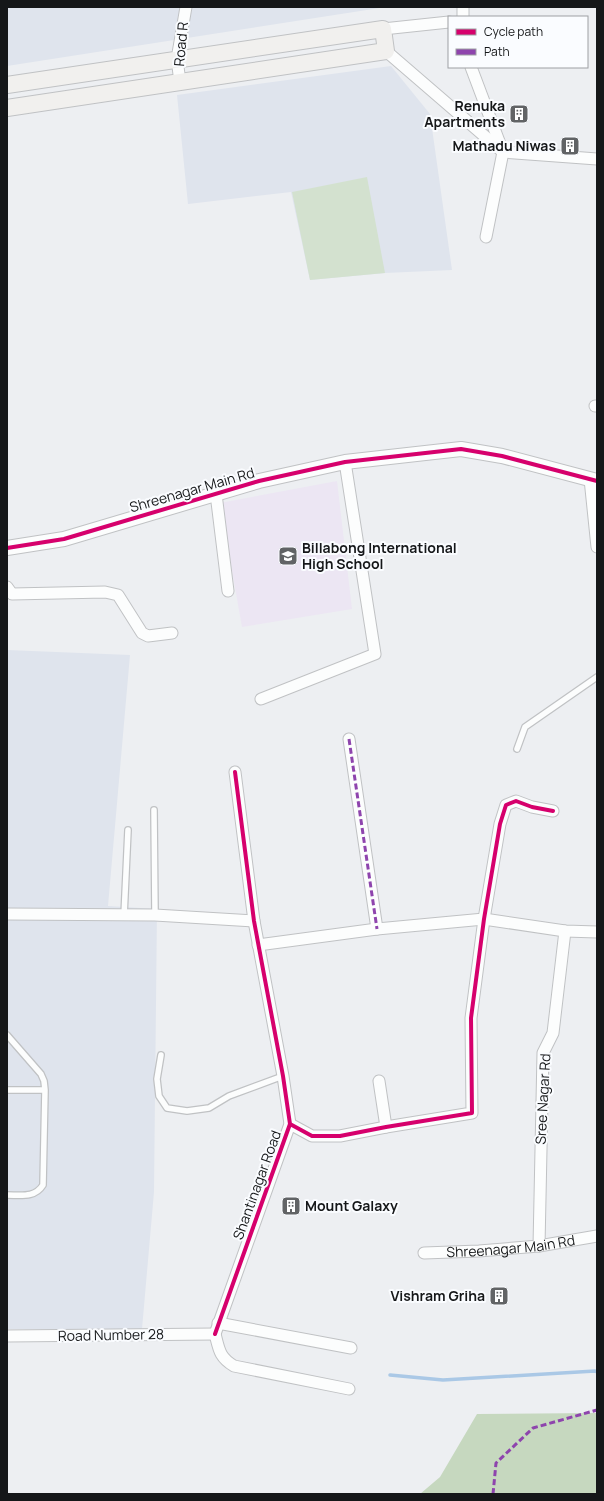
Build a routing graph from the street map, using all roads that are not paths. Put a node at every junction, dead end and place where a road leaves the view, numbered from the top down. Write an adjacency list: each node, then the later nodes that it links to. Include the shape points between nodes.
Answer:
1 (186, 7): 5 (street, Road R)
2 (448, 22): 3 (street)
3 (383, 29): 4 (main road); 5 (main road)
4 (386, 51): 7 (main road); 10 (street)
5 (177, 59): 7 (street, Road R); 8 (main road)
6 (471, 68): 10 (street)
7 (180, 82): 9 (main road)
8 (7, 85)
9 (7, 108)
10 (503, 152): 11 (street); 12 (street)
11 (597, 159)
12 (486, 237)
13 (345, 462): 14 (street, Shreenagar Main Rd, via 461,449 502,456); 15 (street, Shreenagar Main Rd, via 259,481); 22 (street, via 375,654)
14 (594, 480): 16 (street)
15 (216, 494): 17 (street, Shreenagar Main Rd, via 64,539); 19 (street)
16 (597, 546)
17 (7, 548)
18 (7, 587): 20 (street, via 12,594 105,592 118,595 142,633 148,636)
19 (228, 591)
20 (172, 633)
21 (597, 677): 24 (lane, via 525,727)
22 (261, 699)
23 (349, 739): 34 (street)
24 (517, 749)
25 (235, 772): 33 (street, Shantinagar Road)
26 (154, 810): 30 (lane)
27 (553, 811): 32 (street, via 516,801 506,805 500,824)
28 (128, 830): 31 (lane)
29 (7, 914): 31 (street)
30 (155, 915): 31 (street); 33 (street)
31 (124, 916)
32 (484, 919): 34 (street); 35 (street); 45 (street, via 471,1018 472,1113)
33 (254, 921): 37 (street, Shantinagar Road)
34 (377, 929): 37 (street)
35 (565, 931): 36 (street); 48 (street, Sree Nagar Rd, via 553,1033 543,1053)
36 (597, 932)
37 (258, 945): 40 (street, Shantinagar Road)
38 (7, 1035): 43 (lane, via 41,1074)
39 (161, 1056): 40 (lane, via 157,1079 158,1096 167,1108 187,1111 209,1108 230,1096)
40 (283, 1076): 44 (street, Shantinagar Road)
41 (379, 1080): 45 (street)
42 (7, 1090): 43 (lane)
43 (45, 1090): 46 (lane, via 43,1186 34,1194)
44 (290, 1124): 45 (street, via 312,1136 340,1136); 50 (street, Shantinagar Road)
45 (386, 1127)
46 (7, 1195)
47 (597, 1236): 48 (street, Shreenagar Main Rd)
48 (539, 1246): 49 (street, Shreenagar Main Rd)
49 (424, 1253)
50 (217, 1329): 51 (street, Road Number 28); 52 (street, Road Number 28); 53 (street, via 220,1352 224,1360 234,1366)
51 (7, 1336)
52 (351, 1348)
53 (349, 1389)

